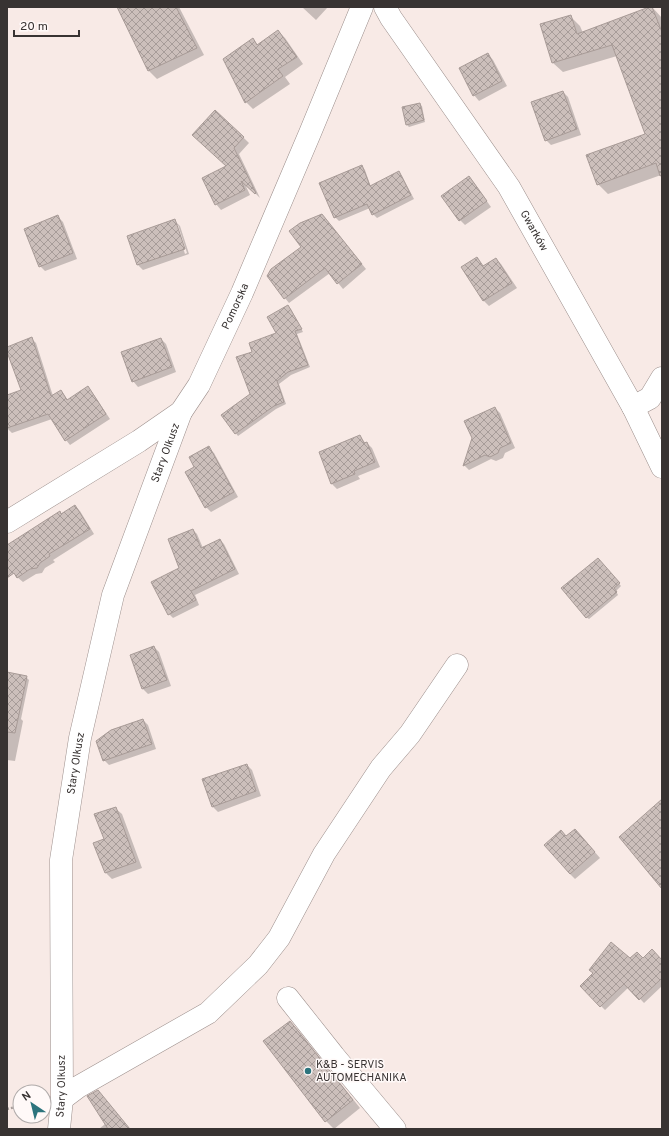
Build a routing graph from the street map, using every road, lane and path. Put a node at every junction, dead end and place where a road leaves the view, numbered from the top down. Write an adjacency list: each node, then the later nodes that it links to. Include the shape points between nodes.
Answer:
1 (362, 7): 5 (street, Pomorska, via 242,293 199,385)
2 (384, 7): 4 (street, Gwarków, via 509,187)
3 (662, 378): 4 (street, via 650,398)
4 (633, 407): 6 (street, Gwarków)
5 (181, 412): 7 (street, Pomorska, via 139,441); 10 (street, Stary Olkusz, via 113,594 80,738 60,860)
6 (662, 467)
7 (7, 522)
8 (457, 665): 10 (street, via 410,734 381,768 328,847 279,938 258,965 208,1013 78,1087)
9 (288, 998): 12 (street)
10 (62, 1099): 11 (street, Stary Olkusz)
11 (59, 1129)
12 (395, 1129)

